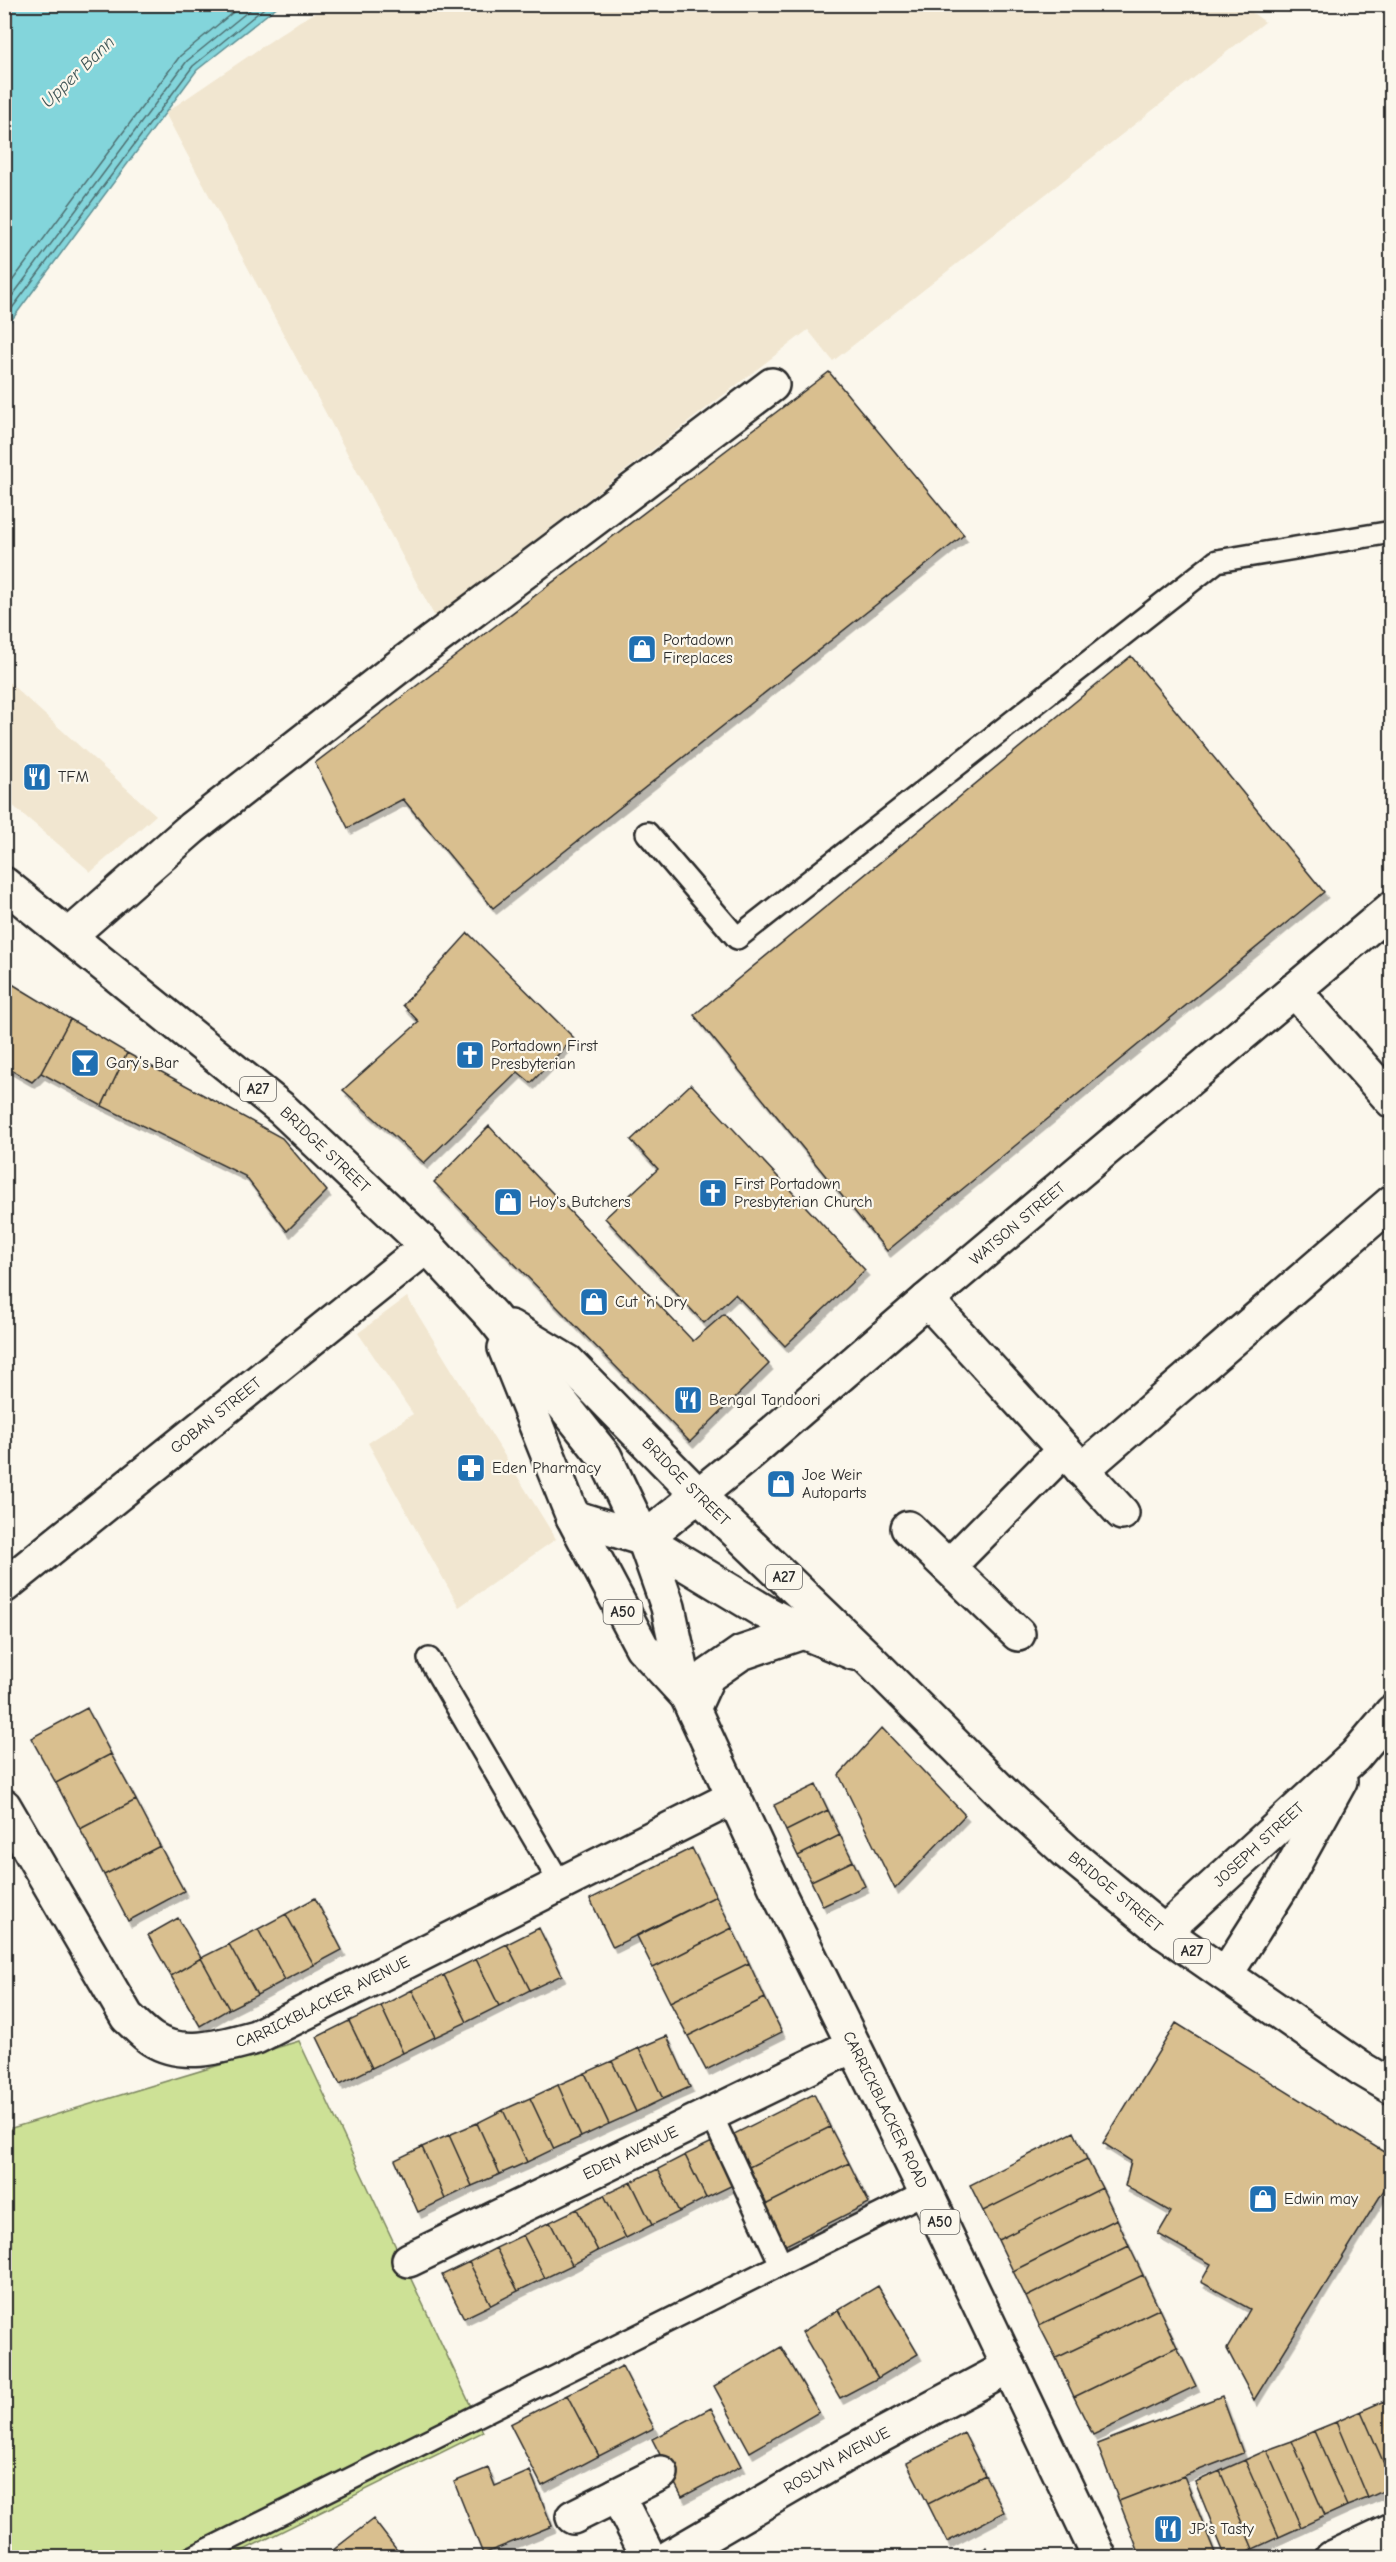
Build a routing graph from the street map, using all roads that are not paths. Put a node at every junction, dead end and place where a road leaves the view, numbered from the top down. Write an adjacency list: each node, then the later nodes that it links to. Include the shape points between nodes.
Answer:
1 (772, 385): 6 (street, via 192,828)
2 (1392, 532): 3 (lane, via 1217,561 737,938)
3 (647, 833)
4 (4, 884): 6 (street, BRIDGE STREET / A27)
5 (1392, 908): 7 (street, WATSON STREET)
6 (70, 935): 10 (street, BRIDGE STREET / A27, via 282,1109)
7 (1294, 990): 8 (street); 11 (street, WATSON STREET)
8 (1392, 1101)
9 (1392, 1202): 13 (street)
10 (427, 1246): 12 (street, BRIDGE STREET / A27); 20 (street, GOBAN STREET)
11 (927, 1300): 13 (street); 14 (street, WATSON STREET)
12 (492, 1316): 14 (street, BRIDGE STREET / A27, via 568,1362); 16 (street, BRIDGE STREET / A27); 18 (street, BRIDGE STREET / A27, via 605,1457)
13 (1073, 1460): 15 (street); 19 (street)
14 (698, 1495): 18 (street, WATSON STREET); 24 (street, BRIDGE STREET / A27)
15 (1122, 1513)
16 (573, 1517): 18 (street, BRIDGE STREET / A27); 25 (street, CARRICKBLACKER ROAD / A50, via 642,1647)
17 (908, 1528): 19 (street)
18 (644, 1539): 21 (street, BRIDGE STREET / A27); 25 (street, CARRICKBLACKER ROAD / A50, via 668,1608)
19 (949, 1566): 22 (street)
20 (4, 1586)
21 (803, 1632): 24 (street, BRIDGE STREET / A27); 25 (street, via 741,1653 708,1676)
22 (1018, 1634)
23 (429, 1659): 30 (lane)
24 (869, 1659): 31 (street, BRIDGE STREET / A27, via 1006,1797)
25 (690, 1703): 28 (street, CARRICKBLACKER ROAD / A50)
26 (1392, 1712): 27 (street, JOSEPH STREET)
27 (1354, 1756): 31 (street, JOSEPH STREET); 32 (street, JOSEPH STREET, via 1282,1886)
28 (734, 1797): 30 (street, CARRICKBLACKER AVENUE); 33 (street, CARRICKBLACKER ROAD / A50)
29 (4, 1806): 30 (street, CARRICKBLACKER AVENUE, via 127,2017 153,2040 185,2050 219,2047 256,2037)
30 (560, 1883)
31 (1164, 1932): 32 (street, BRIDGE STREET / A27)
32 (1226, 1974): 34 (street, BRIDGE STREET / A27)
33 (852, 2046): 35 (street, EDEN AVENUE); 36 (street, CARRICKBLACKER ROAD / A50)
34 (1392, 2087)
35 (711, 2114): 37 (street, EDEN AVENUE); 38 (lane)
36 (926, 2192): 38 (lane); 39 (street, CARRICKBLACKER ROAD / A50)
37 (410, 2260)
38 (782, 2264): 44 (lane)
39 (1009, 2367): 46 (street, ROSLYN AVENUE, via 850,2452); 47 (street, CARRICKBLACKER ROAD / A50)
40 (660, 2473): 41 (street)
41 (617, 2495): 42 (street); 45 (street)
42 (573, 2517)
43 (1392, 2530): 48 (street)
44 (192, 2558)
45 (649, 2558)
46 (668, 2558)
47 (1100, 2558)
48 (1332, 2558)

